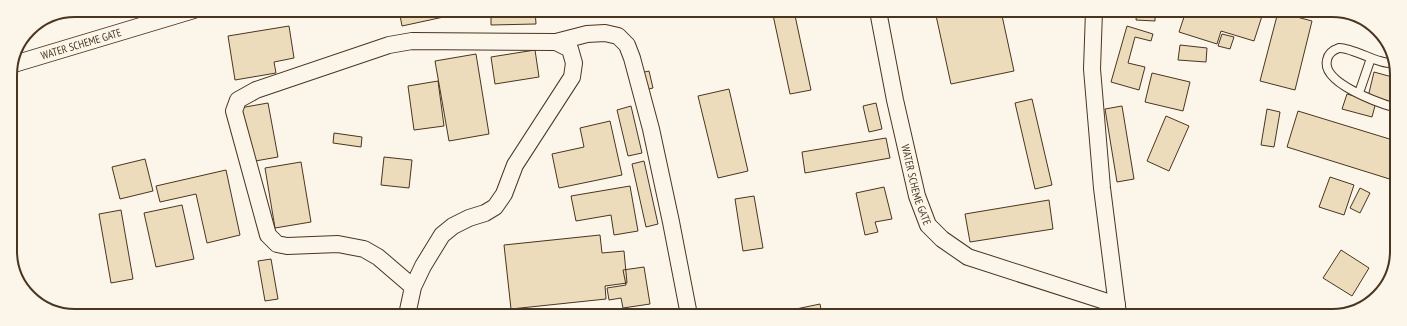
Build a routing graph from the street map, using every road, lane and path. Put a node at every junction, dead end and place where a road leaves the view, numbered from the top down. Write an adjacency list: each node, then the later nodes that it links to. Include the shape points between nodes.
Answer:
1 (171, 17): 6 (street, WATER SCHEME GATE)
2 (879, 17): 13 (street, WATER SCHEME GATE, via 917,196 928,225 942,239 968,256)
3 (1094, 17): 14 (street, via 1092,69 1102,188)
4 (556, 42): 10 (street, via 570,49 574,63 572,77 515,165 504,194 495,207 453,226 442,235); 10 (street, via 412,41 389,44 256,90 238,100 234,111 268,235 277,244 288,246 338,244 364,249 378,257); 12 (street, via 587,34 605,33 618,36 627,45 651,129)
5 (1371, 58): 7 (lane); 8 (lane); 8 (lane, via 1340,48 1328,56 1326,64 1331,77 1345,88)
6 (19, 63)
7 (1389, 63)
8 (1359, 94): 9 (lane)
9 (1390, 106)
10 (413, 288): 11 (street)
11 (408, 309)
12 (688, 309)
13 (1115, 309)
14 (1118, 309)

